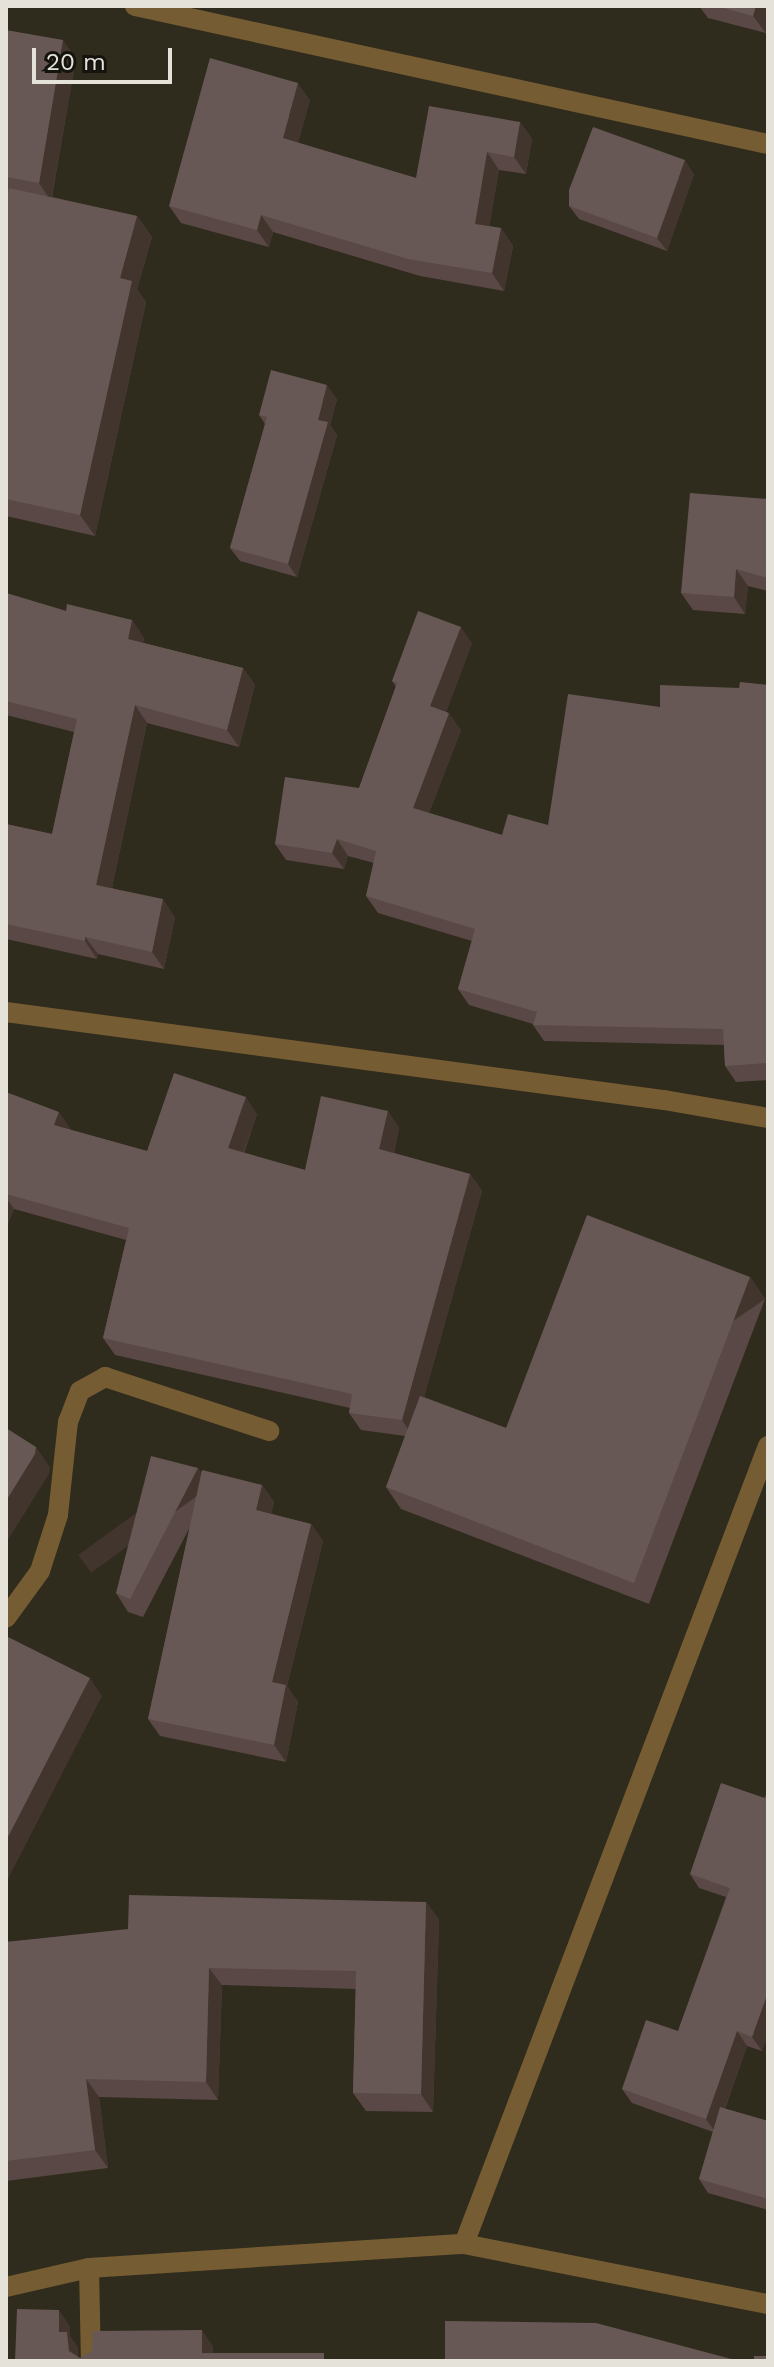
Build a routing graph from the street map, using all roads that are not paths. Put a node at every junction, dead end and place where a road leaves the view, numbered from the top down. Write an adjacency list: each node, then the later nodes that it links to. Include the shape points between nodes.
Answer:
1 (135, 6): 2 (street)
2 (768, 144)
3 (6, 1012): 4 (street, via 649,1097)
4 (768, 1118)
5 (269, 1431): 7 (street, via 105,1377 80,1391 68,1422 58,1515 45,1557)
6 (768, 1446): 8 (street)
7 (6, 1618)
8 (464, 2244): 9 (street); 11 (street)
9 (89, 2268): 10 (street); 12 (street)
10 (6, 2287)
11 (768, 2304)
12 (91, 2361)

